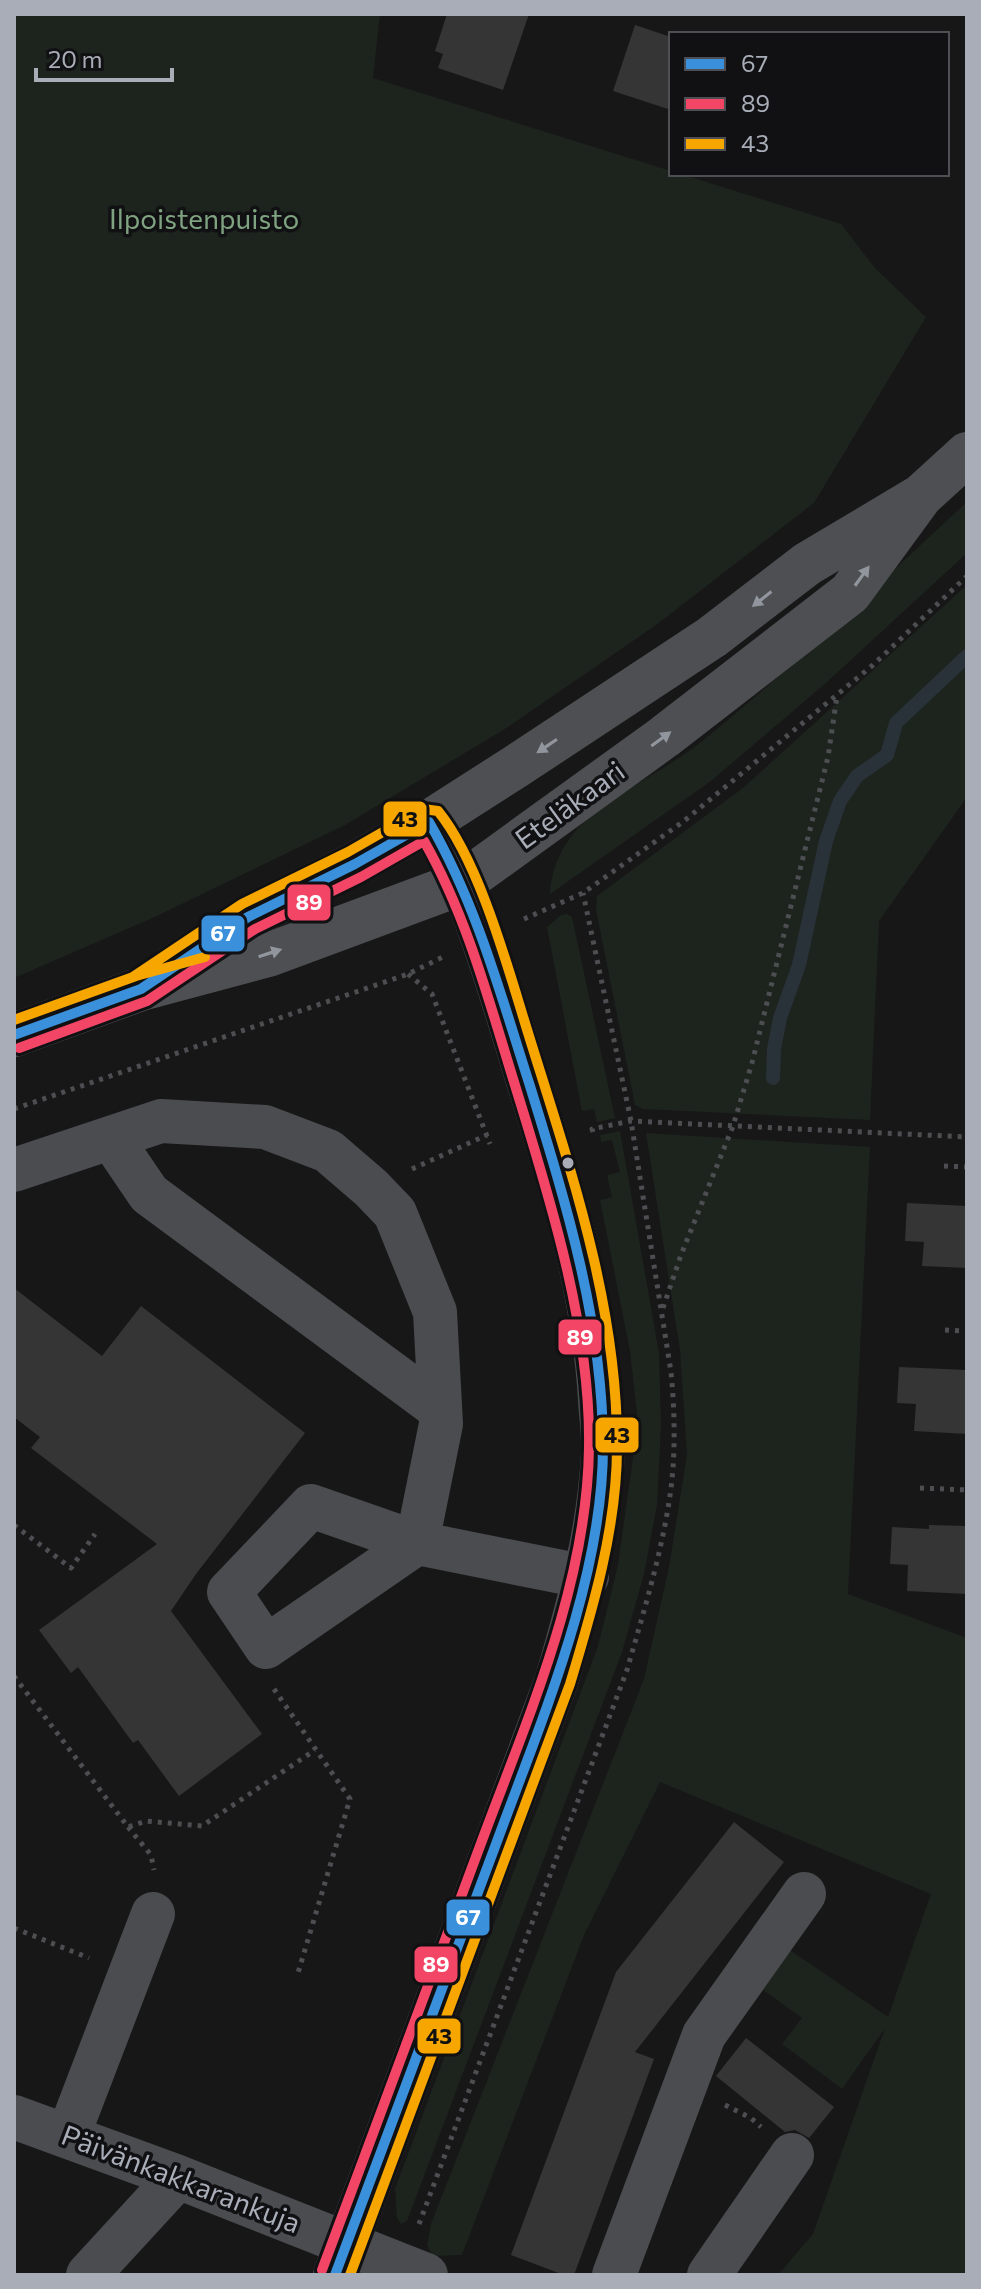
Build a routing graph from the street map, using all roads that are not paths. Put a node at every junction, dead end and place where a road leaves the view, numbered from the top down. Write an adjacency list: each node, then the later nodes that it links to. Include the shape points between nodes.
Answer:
1 (967, 454): 2 (main road, Eteläkaari)
2 (921, 496): 3 (main road, Eteläkaari, one-way to 3, via 807,564 712,637); 4 (main road, Eteläkaari, one-way to 2, via 850,593)
3 (429, 822): 4 (street); 5 (main road, Eteläkaari, via 248,917)
4 (462, 883): 5 (main road, Eteläkaari, one-way to 4, via 268,955); 11 (street, via 552,1156 590,1314 603,1451)
5 (141, 989): 6 (main road, Eteläkaari)
6 (14, 1035)
7 (111, 1138): 8 (street); 9 (street, via 149,1194); 9 (street, via 161,1121 265,1127 328,1151 395,1213 435,1312)
8 (14, 1170)
9 (440, 1409): 10 (street)
10 (417, 1543): 10 (street, via 266,1647 229,1592 311,1506); 11 (street)
11 (587, 1577): 18 (street, via 557,1679)
12 (804, 1894): 21 (street, via 704,2035)
13 (153, 1914): 15 (street)
14 (14, 2117): 15 (street, Päivänkakkarankuja)
15 (68, 2136): 17 (street, Päivänkakkarankuja)
16 (792, 2155): 22 (street)
17 (178, 2177): 18 (street, Päivänkakkarankuja); 19 (street)
18 (341, 2259): 20 (street, Päivänkakkarankuja)
19 (88, 2275)
20 (426, 2275)
21 (614, 2275)
22 (709, 2275)

